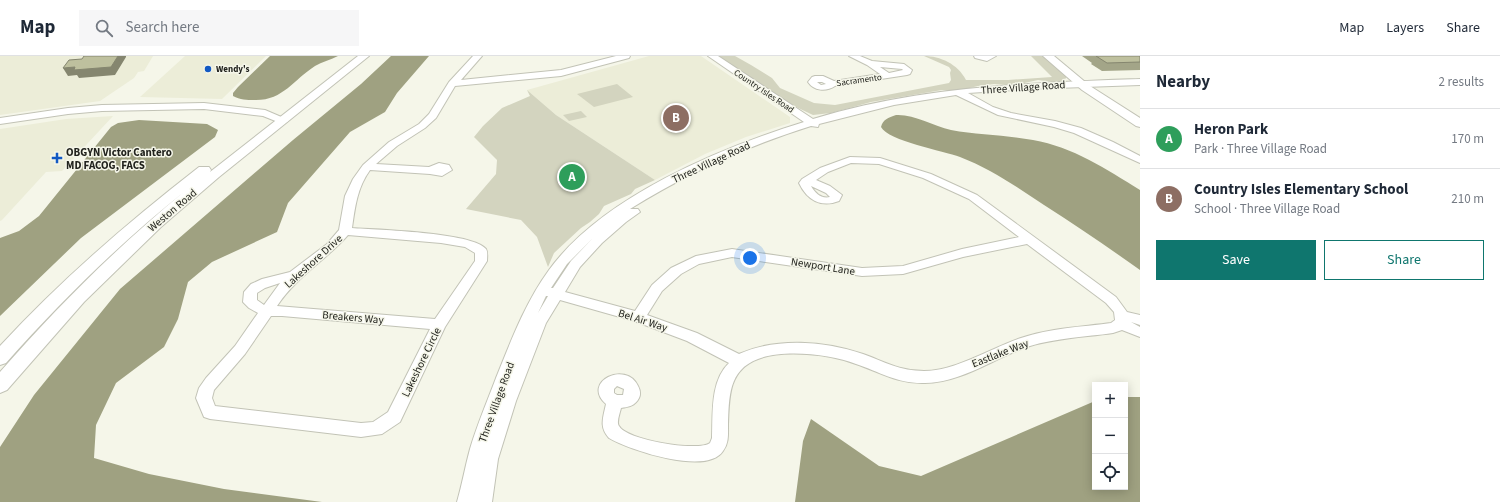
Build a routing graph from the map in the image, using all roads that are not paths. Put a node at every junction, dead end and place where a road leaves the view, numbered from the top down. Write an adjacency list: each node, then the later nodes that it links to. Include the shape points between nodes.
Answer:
1 (351, 56): 23 (main road, Weston Road)
2 (364, 56): 23 (main road, Weston Road)
3 (478, 56): 12 (street, Lakeshore Drive)
4 (626, 56): 14 (street, via 561,73)
5 (712, 56): 26 (street, Country Isles Road)
6 (853, 56): 11 (street, Sacramento)
7 (978, 56): 8 (street)
8 (992, 56)
9 (1048, 56): 18 (main road)
10 (1060, 56): 18 (main road)
11 (870, 63): 13 (street, Sacramento); 13 (street, Sacramento, via 904,67 908,70)
12 (460, 74): 14 (street); 16 (street, Lakeshore Drive)
13 (887, 76): 17 (street, Sacramento)
14 (505, 78): 16 (street)
15 (1140, 82): 18 (street, Three Village Road)
16 (452, 84): 28 (street, Lakeshore Drive, via 433,116 393,144)
17 (831, 84)
18 (1090, 86): 19 (street, Three Village Road); 20 (street, Three Village Road, via 1009,87); 21 (street, Three Village Road, via 1015,92); 22 (main road); 25 (main road)
19 (1140, 86)
20 (954, 93): 21 (street); 26 (street, Three Village Road, via 873,106)
21 (969, 100): 26 (street, Three Village Road, via 879,110); 27 (street, via 990,113 1054,124 1090,135)
22 (1140, 113)
23 (274, 120): 24 (street, via 151,106 68,111); 41 (main road, Weston Road, via 129,230 65,289); 43 (main road, Weston Road, via 126,250 83,292)
24 (0, 121)
25 (1140, 123)
26 (813, 124): 34 (street, Three Village Road, via 721,164 648,202 622,219 598,240)
27 (1140, 160)
28 (367, 167): 29 (street); 31 (street, Lakeshore Drive, via 358,179 351,196)
29 (434, 171)
30 (806, 181): 32 (street, via 824,170 850,160 880,161 927,176 973,197)
31 (345, 231): 33 (street, Lakeshore Drive, via 331,247); 39 (street, Lakeshore Circle, via 441,240 468,244 481,251 481,261)
32 (1030, 239): 36 (street, Newport Lane, via 962,253 903,270 869,272 732,253 696,260 657,288); 37 (street, via 1111,300 1118,307)
33 (294, 276): 35 (street, Lakeshore Drive); 35 (street, via 252,290 250,302)
34 (549, 292): 36 (street, Bel Air Way); 46 (street, Three Village Road, via 526,321 476,458); 47 (street, Three Village Road, via 508,401 490,459)
35 (266, 311): 39 (street, Breakers Way); 44 (street, Lakeshore Drive, via 240,350 211,382)
36 (638, 317): 42 (street, Bel Air Way, via 692,336)
37 (1123, 319): 38 (street, via 1128,317); 40 (street, via 1128,328); 42 (street, Eastlake Way, via 1113,328 1049,336 1026,342 950,373 931,377 896,374 832,351 801,348 770,350)
38 (1140, 320)
39 (439, 325): 44 (street, Lakeshore Circle, via 394,418 376,429 361,430 210,412)
40 (1140, 332)
41 (0, 358)
42 (739, 361): 45 (street, via 730,371 724,389 718,446 708,452 684,454 637,444 615,434 610,423)
43 (0, 386)
44 (204, 398)
45 (614, 402)
46 (466, 502)
47 (483, 502)

